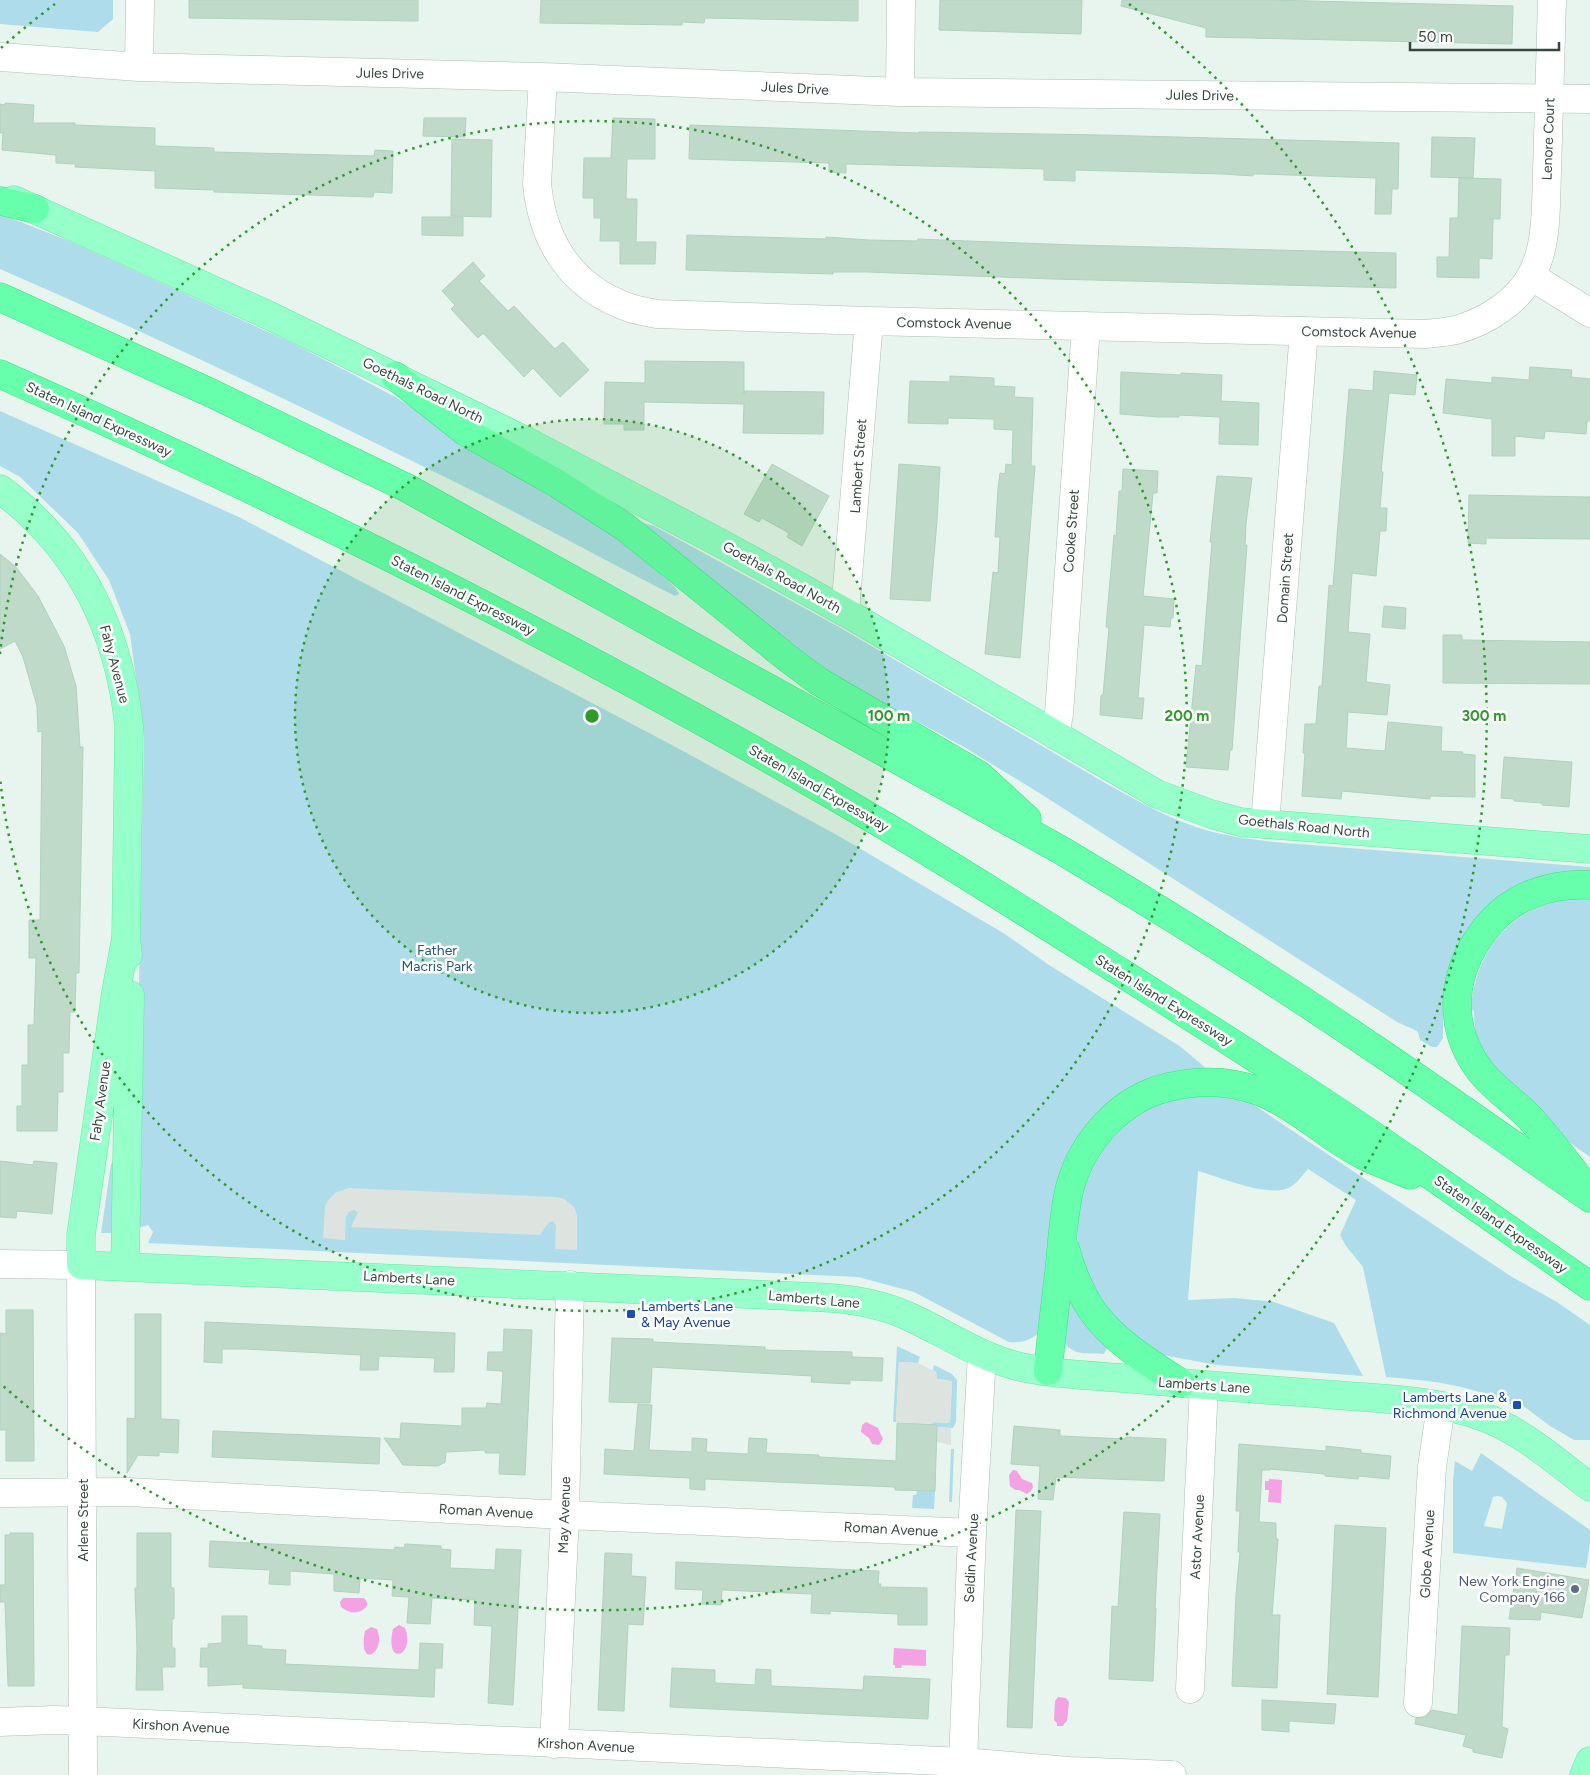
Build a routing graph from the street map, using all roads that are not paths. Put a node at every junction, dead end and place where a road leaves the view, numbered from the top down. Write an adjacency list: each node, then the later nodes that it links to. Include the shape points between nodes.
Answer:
1 (140, 0): 5 (street)
2 (901, 0): 7 (street)
3 (1552, 0): 8 (street, Lenore Court)
4 (0, 57): 5 (street, Jules Drive)
5 (139, 67): 6 (street, Jules Drive)
6 (543, 77): 7 (street, Jules Drive); 16 (street, Comstock Avenue, via 537,184 539,201 553,244 584,283 607,299 657,314)
7 (900, 92): 8 (street, Jules Drive)
8 (1550, 99): 9 (street, Jules Drive); 13 (street, Lenore Court, via 1545,232)
9 (1590, 99)
10 (0, 194): 12 (main road, Goethals Road North)
11 (0, 201): 12 (highway)
12 (35, 209): 20 (main road, Goethals Road North, via 268,314)
13 (1532, 276): 15 (street); 18 (street, Comstock Avenue, via 1517,295 1496,312 1454,330 1425,334)
14 (0, 297): 25 (highway, via 211,393 405,487)
15 (1590, 313)
16 (869, 321): 17 (street, Comstock Avenue); 22 (street, Lambert Street)
17 (1086, 326): 18 (street, Comstock Avenue); 23 (street, Cooke Street)
18 (1304, 331): 24 (street, Domain Street)
19 (0, 374): 30 (highway, Staten Island Expressway, via 432,578 694,717 1006,900 1251,1055)
20 (395, 376): 22 (main road, Goethals Road North, via 530,443); 25 (highway, via 466,432 558,484 625,527 818,681 979,775)
21 (0, 489): 28 (main road, Fahy Avenue, via 32,514 72,562 92,594 116,657 129,727)
22 (845, 612): 23 (main road, Goethals Road North)
23 (1055, 736): 24 (main road, Goethals Road North, via 1134,782 1182,805 1240,822)
24 (1265, 824): 26 (main road, Goethals Road North)
25 (1059, 849): 31 (highway, via 1313,1007)
26 (1590, 850)
27 (1590, 884): 29 (highway, via 1564,885 1533,893 1500,913 1475,943 1467,960 1460,977 1456,1008 1461,1035 1482,1072 1528,1116)
28 (126, 938): 34 (main road, Fahy Avenue, via 81,1235); 35 (main road, Fahy Avenue, via 130,991)
29 (1590, 1191)
30 (1462, 1197): 32 (highway, via 1361,1154 1258,1091 1229,1083 1192,1082 1146,1095 1119,1112 1092,1140 1070,1188); 37 (highway, Staten Island Expressway)
31 (1590, 1198)
32 (1062, 1241): 39 (highway); 40 (highway, via 1082,1294 1098,1317 1136,1353)
33 (0, 1264): 34 (street, Lamberts Lane)
34 (82, 1264): 35 (main road, Lamberts Lane); 45 (street, Arlene Street)
35 (125, 1266): 36 (main road, Lamberts Lane)
36 (570, 1286): 38 (main road, Lamberts Lane, via 854,1300 908,1316); 47 (street, May Avenue)
37 (1590, 1286)
38 (982, 1354): 39 (main road, Lamberts Lane, via 1010,1364); 48 (street, Seldin Avenue)
39 (1048, 1371): 40 (main road, Lamberts Lane)
40 (1192, 1384): 41 (main road, Lamberts Lane); 49 (street, Astor Avenue)
41 (1441, 1406): 43 (main road, Lamberts Lane, via 1500,1424); 50 (street, Globe Avenue, via 1432,1467)
42 (1590, 1459): 43 (main road)
43 (1555, 1461): 44 (main road, Lamberts Lane)
44 (1590, 1486)
45 (82, 1492): 46 (street, Roman Avenue); 47 (street, Roman Avenue); 51 (street, Arlene Street)
46 (0, 1493)
47 (565, 1515): 48 (street, Roman Avenue); 53 (street, May Avenue)
48 (972, 1533): 55 (street, Seldin Avenue)
49 (1190, 1689)
50 (1418, 1703)
51 (83, 1721): 52 (street, Kirshon Avenue); 53 (street, Kirshon Avenue); 57 (street, Arlene Street)
52 (0, 1722)
53 (554, 1744): 56 (street, Kirshon Avenue)
54 (1590, 1761): 59 (main road)
55 (963, 1762): 56 (street, Kirshon Avenue); 58 (street, Kirshon Avenue)
56 (781, 1765)
57 (83, 1775)
58 (1172, 1775)
59 (1584, 1775)

